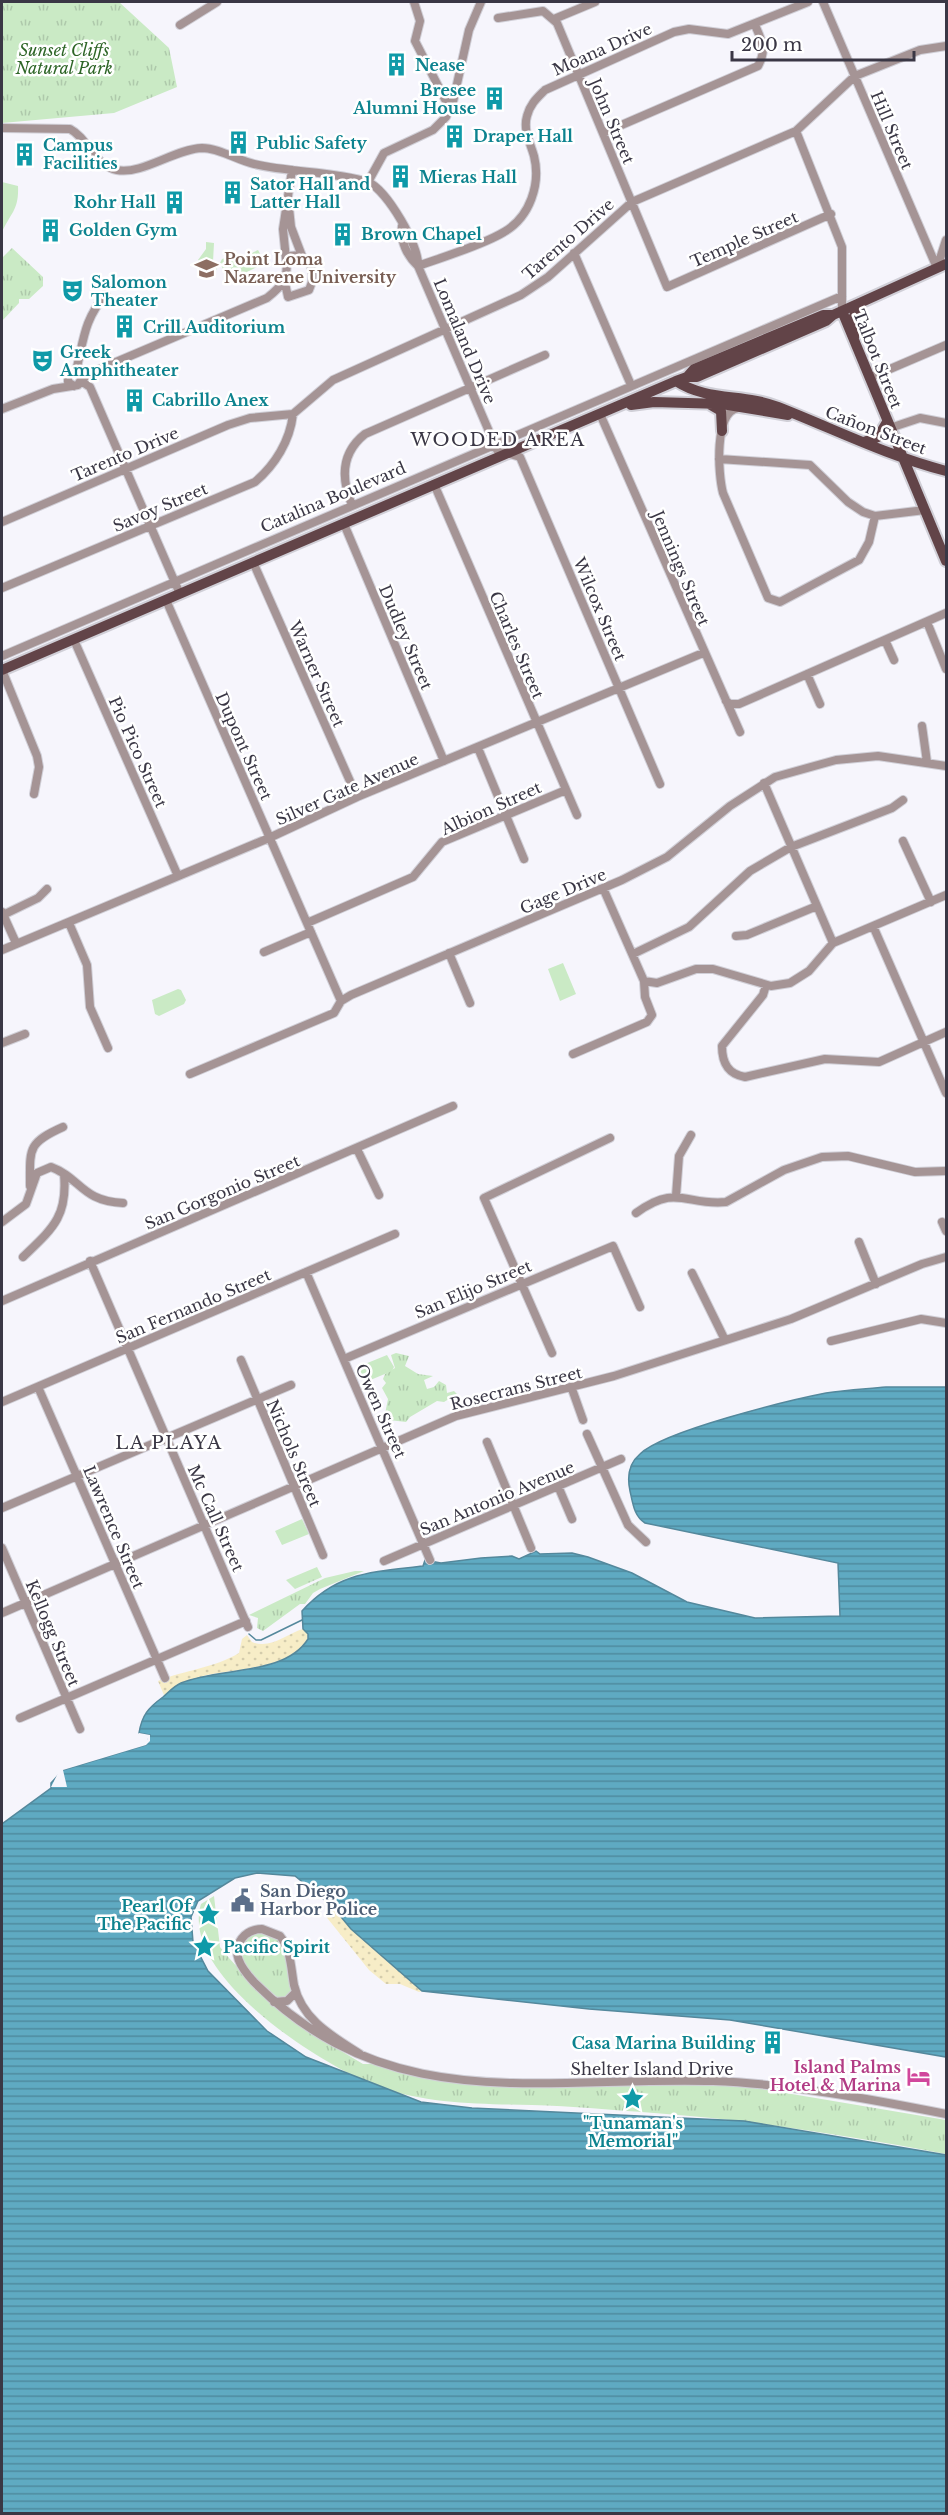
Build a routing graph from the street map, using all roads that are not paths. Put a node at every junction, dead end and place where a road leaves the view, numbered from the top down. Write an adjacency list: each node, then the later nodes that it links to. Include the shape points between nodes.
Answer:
1 (217, 2): 9 (street)
2 (414, 2): 14 (street, via 420,21 415,41)
3 (481, 2): 14 (street, via 469,30)
4 (595, 2): 8 (street)
5 (808, 2): 10 (street, Moana Drive)
6 (823, 2): 13 (street, Hill Street)
7 (498, 18): 8 (street, via 543,11)
8 (554, 19): 12 (street, John Street)
9 (180, 25)
10 (755, 25): 12 (street, Moana Drive, via 728,34 689,29 674,32); 17 (street, via 764,48 758,66)
11 (946, 46): 13 (street, Tarento Drive, via 920,50)
12 (578, 73): 17 (street, John Street); 27 (street, Moana Drive, via 545,90 530,106 526,133 534,156 535,190 520,220 504,233)
13 (855, 76): 16 (street, Tarento Drive); 28 (street, Hill Street)
14 (450, 109): 19 (street, via 433,130 384,153)
15 (2, 128): 18 (street, via 70,129 100,162 118,170 204,148 254,164)
16 (796, 131): 21 (street, Tarento Drive); 22 (street, Talbot Street)
17 (603, 133): 21 (street, John Street)
18 (292, 170): 19 (street); 20 (street)
19 (368, 182): 27 (street, Lomaland Drive, via 391,203 419,256)
20 (288, 201): 25 (street, via 291,227); 26 (street, via 283,229)
21 (632, 202): 24 (street, Tarento Drive); 30 (street, John Street)
22 (831, 214): 30 (street, Temple Street); 32 (street, Talbot Street, via 842,247)
23 (946, 240): 28 (street)
24 (574, 253): 37 (street, Tarento Drive, via 531,290); 47 (street)
25 (302, 256): 26 (street); 33 (street, via 309,263 313,282 309,290)
26 (286, 259): 29 (street)
27 (418, 266): 37 (street, Lomaland Drive)
28 (942, 266): 35 (main road, Catalina Boulevard)
29 (285, 283): 33 (street); 34 (street)
30 (668, 288)
31 (105, 294): 42 (street, via 85,327)
32 (842, 296): 36 (street, Talbot Street); 47 (street, Catalina Boulevard)
33 (288, 297): 34 (street)
34 (267, 298): 43 (street)
35 (863, 301): 36 (main road, Catalina Boulevard); 39 (main road, via 854,316)
36 (837, 313): 39 (main road, Talbot Street); 41 (main road, Catalina Boulevard); 45 (main road, Catalina Boulevard, via 694,369)
37 (445, 328): 48 (street, Lomaland Drive); 55 (street, Tarento Drive, via 333,380)
38 (946, 345): 44 (street)
39 (855, 347): 44 (main road, Talbot Street)
40 (545, 355): 48 (street)
41 (709, 372): 45 (main road, Catalina Boulevard); 50 (main road, via 707,385)
42 (74, 373): 43 (street); 46 (street); 46 (street, via 68,382); 49 (street)
43 (90, 373): 46 (street)
44 (869, 378): 59 (main road, Talbot Street)
45 (682, 379): 50 (main road, Cañon Street, via 699,394); 52 (main road, Catalina Boulevard)
46 (79, 382): 49 (street); 66 (street, via 90,387)
47 (631, 385): 62 (street, Catalina Boulevard)
48 (470, 387): 62 (street, Lomaland Drive); 69 (street, via 375,428 358,440 344,471)
49 (53, 389): 54 (street)
50 (722, 395): 57 (main road, Cañon Street, via 763,402)
51 (703, 403): 52 (main road, Cañon Street, via 654,402); 53 (main road, Cañon Street); 60 (main road, via 721,411)
52 (616, 407): 56 (main road, Catalina Boulevard)
53 (745, 407): 57 (main road, Cañon Street); 60 (street, via 728,412)
54 (2, 409)
55 (293, 414): 66 (street, Tarento Drive, via 228,424); 74 (street, Savoy Street, via 284,445 272,467 255,482)
56 (600, 414): 63 (main road, Catalina Boulevard); 85 (street, Jennings Street)
57 (796, 416): 61 (main road, Cañon Street)
58 (946, 423): 59 (street, via 920,418)
59 (888, 427): 61 (main road, via 872,441); 65 (main road, Talbot Street)
60 (722, 431): 64 (street)
61 (863, 442): 65 (main road, Cañon Street)
62 (494, 444): 63 (street, via 497,450); 69 (street, Catalina Boulevard)
63 (507, 453): 68 (main road, Catalina Boulevard); 91 (street, Wilcox Street, via 520,458)
64 (719, 459): 71 (street, via 810,465 848,502); 71 (street, via 723,493 765,593 774,601 780,602 848,568 864,552)
65 (903, 459): 67 (main road, Cañon Street); 70 (main road, Talbot Street)
66 (126, 469): 72 (street, Tarento Drive); 74 (street)
67 (946, 471)
68 (434, 484): 73 (main road, Catalina Boulevard); 94 (street, Charles Street)
69 (352, 505): 77 (street, Catalina Boulevard)
70 (925, 510): 71 (street); 75 (main road, Talbot Street)
71 (875, 516)
72 (2, 522)
73 (344, 524): 76 (main road, Catalina Boulevard); 98 (street, Dudley Street)
74 (151, 526): 77 (street); 78 (street, Savoy Street)
75 (946, 561)
76 (253, 562): 79 (main road, Catalina Boulevard); 105 (street, Warner Street)
77 (174, 581): 79 (street); 86 (street, Catalina Boulevard)
78 (2, 588)
79 (180, 594): 80 (main road, Catalina Boulevard)
80 (165, 600): 83 (main road, Catalina Boulevard); 109 (street, Dupont Street)
81 (946, 614): 82 (street)
82 (927, 622): 84 (street); 88 (street)
83 (74, 639): 89 (main road, Catalina Boulevard); 113 (street, Pio Pico Street)
84 (885, 640): 87 (street); 90 (street)
85 (703, 653): 91 (street, Silver Gate Avenue); 92 (street, Jennings Street)
86 (2, 656)
87 (894, 660)
88 (946, 669)
89 (2, 670): 104 (street, via 38,756)
90 (807, 674): 92 (street, via 739,704); 93 (street)
91 (619, 688): 94 (street, Silver Gate Avenue); 102 (street, Wilcox Street)
92 (724, 700): 96 (street, Jennings Street)
93 (820, 704)
94 (536, 723): 97 (street, Silver Gate Avenue); 103 (street, Charles Street)
95 (922, 726): 99 (street)
96 (740, 732)
97 (478, 748): 98 (street, Silver Gate Avenue); 107 (street)
98 (444, 761): 105 (street, Silver Gate Avenue)
99 (927, 762): 100 (street, Gage Drive); 101 (street, Gage Drive, via 878,756 845,758)
100 (946, 766)
101 (764, 783): 111 (street); 114 (street, Gage Drive, via 667,857)
102 (660, 784)
103 (566, 790): 107 (street, Albion Street); 108 (street, Charles Street)
104 (34, 794)
105 (357, 797): 109 (street, Silver Gate Avenue)
106 (903, 801): 111 (street)
107 (506, 814): 112 (street); 121 (street, Albion Street, via 442,842 413,877)
108 (577, 815)
109 (269, 838): 113 (street, Silver Gate Avenue); 121 (street, Dupont Street)
110 (903, 841): 117 (street)
111 (791, 847): 118 (street); 130 (street, via 750,871 689,927)
112 (524, 859)
113 (178, 876): 120 (street, Silver Gate Avenue)
114 (603, 888): 129 (street, Gage Drive); 130 (street)
115 (47, 889): 119 (street, via 38,898)
116 (946, 895): 117 (street)
117 (931, 902): 122 (street)
118 (817, 906): 124 (street); 126 (street)
119 (2, 912): 125 (street)
120 (69, 923): 125 (street, Silver Gate Avenue); 139 (street, via 87,965 90,1007)
121 (307, 923): 123 (street, Dupont Street)
122 (873, 926): 126 (street); 137 (street)
123 (311, 932): 128 (street); 133 (street, Dupont Street)
124 (736, 936)
125 (16, 943): 127 (street, Silver Gate Avenue)
126 (833, 944): 132 (street, via 803,977 790,983)
127 (2, 950)
128 (264, 952)
129 (449, 953): 133 (street, Gage Drive); 134 (street)
130 (633, 954): 131 (street)
131 (644, 981): 132 (street, via 657,983 696,969 713,969); 140 (street, via 651,1018)
132 (766, 985): 137 (street, via 763,995 722,1046 722,1056 734,1075 745,1077 825,1059 879,1062)
133 (341, 1001): 141 (street, Gage Drive, via 334,1013)
134 (470, 1003)
135 (946, 1032): 137 (street)
136 (25, 1034): 138 (street)
137 (924, 1042): 142 (street)
138 (2, 1043)
139 (108, 1048)
140 (573, 1054)
141 (190, 1074)
142 (946, 1093)
143 (453, 1106): 147 (street, San Gorgonio Street)
144 (63, 1127): 150 (street, via 33,1144)
145 (691, 1135): 152 (street, via 679,1155)
146 (610, 1138): 165 (street, via 484,1198)
147 (357, 1149): 151 (street); 162 (street, San Gorgonio Street)
148 (946, 1171): 152 (street, via 915,1172 848,1156 822,1157 784,1170 726,1202)
149 (63, 1174): 150 (street, via 51,1167 43,1168 37,1173); 153 (street, via 95,1197); 160 (street, via 66,1194 58,1219)
150 (30, 1194): 155 (street, via 26,1204)
151 (379, 1195)
152 (676, 1196): 154 (street, via 656,1200)
153 (123, 1203)
154 (636, 1213)
155 (2, 1222)
156 (942, 1222): 157 (street)
157 (946, 1231)
158 (395, 1234): 163 (street, San Fernando Street)
159 (859, 1242): 166 (street)
160 (24, 1257)
161 (946, 1257): 166 (street, Rosecrans Street)
162 (90, 1261): 167 (street, San Gorgonio Street); 172 (street, Mc Call Street)
163 (306, 1272): 172 (street, San Fernando Street); 174 (street, Owen Street)
164 (692, 1273): 170 (street)
165 (522, 1282): 168 (street, San Elijo Street, via 613,1246); 173 (street); 174 (street, San Elijo Street)
166 (876, 1284): 170 (street, Rosecrans Street, via 791,1319)
167 (2, 1301)
168 (640, 1307)
169 (946, 1323): 171 (street, via 921,1319)
170 (724, 1340): 178 (street, Rosecrans Street)
171 (831, 1341)
172 (128, 1348): 177 (street, San Fernando Street); 183 (street, Mc Call Street)
173 (552, 1353)
174 (344, 1359): 185 (street, Owen Street)
175 (241, 1360): 179 (street, Nichols Street)
176 (291, 1385): 179 (street)
177 (38, 1387): 180 (street, San Fernando Street); 188 (street, Lawrence Street)
178 (572, 1389): 181 (street); 185 (street, Rosecrans Street, via 469,1411)
179 (256, 1397): 183 (street); 189 (street, Nichols Street)
180 (2, 1402)
181 (583, 1420)
182 (587, 1434): 187 (street)
183 (165, 1436): 188 (street); 194 (street, Mc Call Street)
184 (487, 1442): 191 (street)
185 (383, 1448): 189 (street, Rosecrans Street); 196 (street, Owen Street)
186 (621, 1459): 187 (street, San Antonio Avenue)
187 (602, 1467): 190 (street, San Antonio Avenue); 195 (street, via 628,1525)
188 (77, 1475): 192 (street); 202 (street, Lawrence Street)
189 (294, 1486): 194 (street, Rosecrans Street); 199 (street, Nichols Street)
190 (558, 1486): 191 (street, San Antonio Avenue); 193 (street)
191 (513, 1505): 196 (street, San Antonio Avenue); 198 (street)
192 (2, 1508)
193 (572, 1519)
194 (204, 1525): 202 (street, Rosecrans Street); 205 (street, Mc Call Street, via 247,1624)
195 (646, 1542)
196 (424, 1545): 200 (street, Owen Street); 201 (street, San Antonio Avenue)
197 (2, 1548): 203 (street, Kellogg Street)
198 (531, 1548)
199 (322, 1555)
200 (430, 1560)
201 (384, 1561)
202 (115, 1564): 203 (street, Rosecrans Street); 205 (street, Lawrence Street)
203 (25, 1602): 204 (street, Rosecrans Street); 207 (street, Kellogg Street)
204 (2, 1613)
205 (156, 1660): 206 (street, Lawrence Street); 207 (street)
206 (165, 1678)
207 (67, 1698): 208 (street); 209 (street, Kellogg Street)
208 (21, 1718)
209 (80, 1729)
210 (296, 1992): 211 (street, via 287,2001); 211 (street, Shelter Island Drive, via 282,1938 268,1929 251,1931 239,1943 239,1963); 212 (street, Shelter Island Drive, via 318,2025)
211 (274, 2002): 212 (street, Shelter Island Drive, via 319,2035)
212 (360, 2054): 213 (street, Shelter Island Drive, via 404,2070 454,2080 712,2081)
213 (946, 2114)

